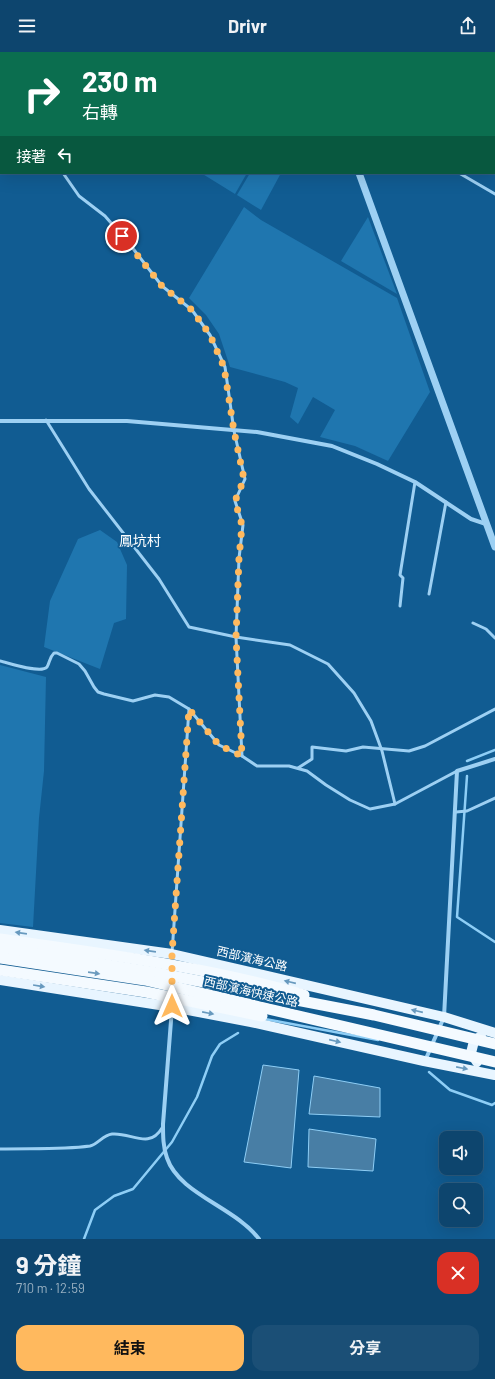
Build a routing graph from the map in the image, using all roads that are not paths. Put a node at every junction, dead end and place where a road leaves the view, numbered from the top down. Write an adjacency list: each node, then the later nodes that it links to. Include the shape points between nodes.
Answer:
1 (64, 174): 7 (lane, via 79,196 105,216 162,286 192,310 210,335 224,367)
2 (359, 174): 10 (street)
3 (461, 174): 4 (lane)
4 (495, 194)
5 (46, 420): 6 (street); 7 (street, via 127,420); 15 (lane, via 89,489 158,579 189,627)
6 (0, 421)
7 (234, 431): 8 (street, via 257,432 332,446); 15 (lane, via 244,479 235,501 242,525)
8 (416, 482): 9 (street); 13 (lane, via 400,575 403,578)
9 (446, 502): 10 (street, via 471,518); 12 (lane)
10 (487, 524): 11 (street)
11 (495, 546)
12 (429, 594)
13 (400, 606)
14 (473, 623): 16 (lane)
15 (236, 637): 20 (lane, via 290,645 328,664 354,693 371,721); 21 (lane)
16 (495, 638)
17 (0, 661): 18 (lane, via 38,670 45,669 50,657 57,653 79,664 98,692 133,701 163,696)
18 (189, 709): 21 (lane, via 219,745); 31 (lane)
19 (495, 709): 20 (lane, via 425,746 409,751)
20 (381, 748): 23 (lane, via 362,747 346,751 312,747 312,759); 26 (lane)
21 (242, 756): 23 (lane, via 257,766)
22 (495, 759): 24 (street)
23 (298, 768): 26 (lane, via 307,770 350,800 370,809)
24 (458, 771): 26 (lane); 27 (street)
25 (495, 798): 27 (lane, via 467,811)
26 (394, 804)
27 (456, 812): 37 (street)
28 (0, 930): 31 (main road, 西部濱海公路, one-way to 28)
29 (0, 939): 36 (highway, via 163,962 278,988)
30 (0, 948): 36 (highway, 西部濱海快速公路, via 157,973)
31 (172, 954): 35 (street); 37 (main road, 西部濱海公路, one-way to 31)
32 (0, 958): 39 (highway, 西部濱海快速公路, one-way to 39, via 145,980)
33 (0, 970): 39 (highway, via 146,992)
34 (0, 980): 35 (main road, one-way to 35)
35 (172, 1006): 41 (main road, one-way to 41); 44 (street)
36 (374, 1015): 40 (highway, 西部濱海快速公路)
37 (444, 1018): 38 (main road, 西部濱海公路); 41 (street)
38 (495, 1033): 43 (main road, via 481,1036 474,1041 471,1053 476,1062)
39 (396, 1040): 42 (highway, 西部濱海快速公路)
40 (495, 1044)
41 (424, 1061): 43 (main road, one-way to 43)
42 (495, 1062)
43 (494, 1074)
44 (163, 1124): 45 (lane, via 157,1135 147,1140 111,1134 93,1145 73,1148); 46 (street, via 166,1155 176,1175 244,1223)
45 (0, 1149)
46 (259, 1239)

